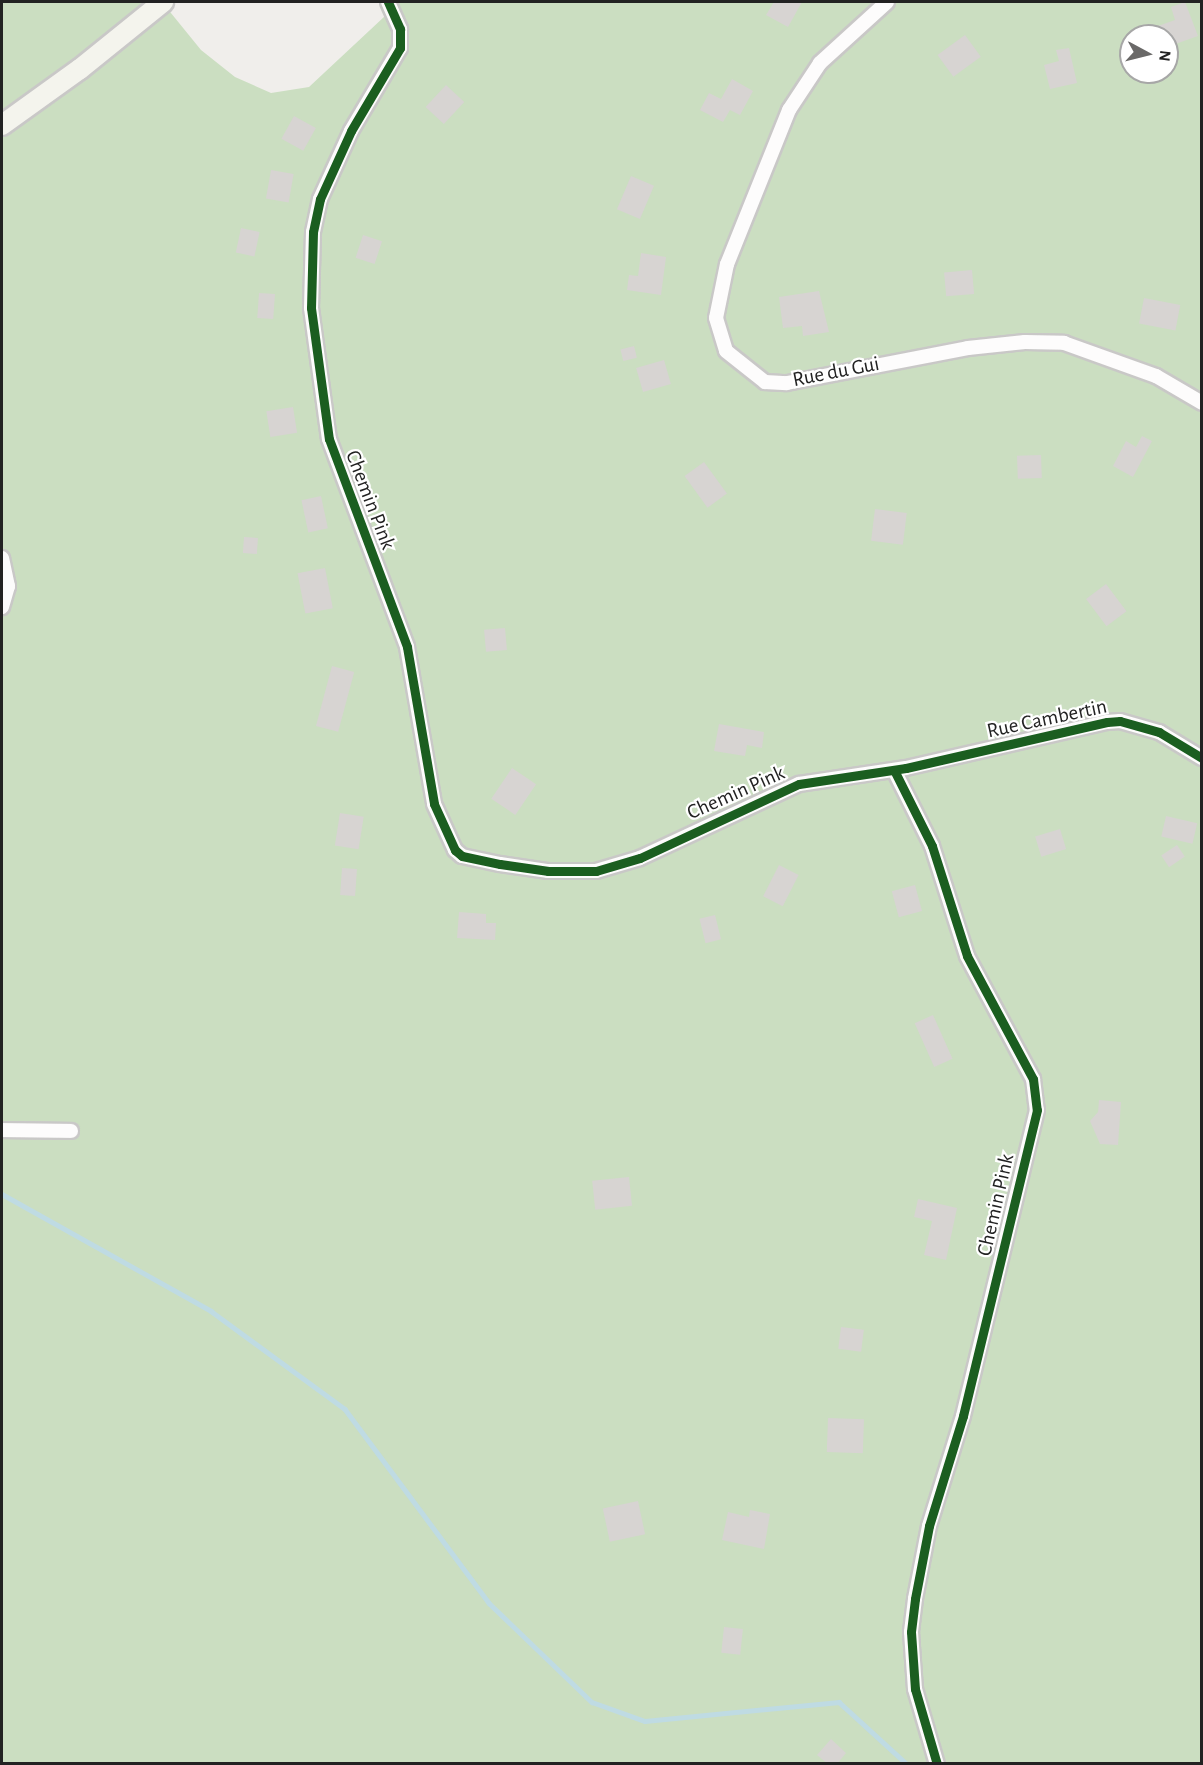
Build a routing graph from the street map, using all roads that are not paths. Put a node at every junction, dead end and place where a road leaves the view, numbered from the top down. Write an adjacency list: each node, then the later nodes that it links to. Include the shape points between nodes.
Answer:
1 (163, 2): 4 (main road)
2 (388, 2): 9 (street, Chemin Pink, via 400,28 400,48 351,131 321,199 312,232 311,308 329,439 406,647 434,804 449,842 462,856 481,861 548,871 596,871 640,858 799,784)
3 (887, 2): 5 (street, Rue du Gui, via 820,63 789,110 727,264 716,318 726,351 765,382 787,383 968,348 1025,342 1064,344 1156,376)
4 (2, 125)
5 (1202, 402)
6 (2, 558): 7 (street, via 8,586)
7 (2, 608)
8 (1202, 758): 9 (street, Rue Cambertin, via 1159,732 1120,721)
9 (894, 770): 12 (street, Chemin Pink, via 932,846 967,956 1034,1079 1036,1110 963,1416 929,1526 915,1599 911,1632 915,1689)
10 (2, 1130): 11 (street)
11 (71, 1131)
12 (937, 1764)

